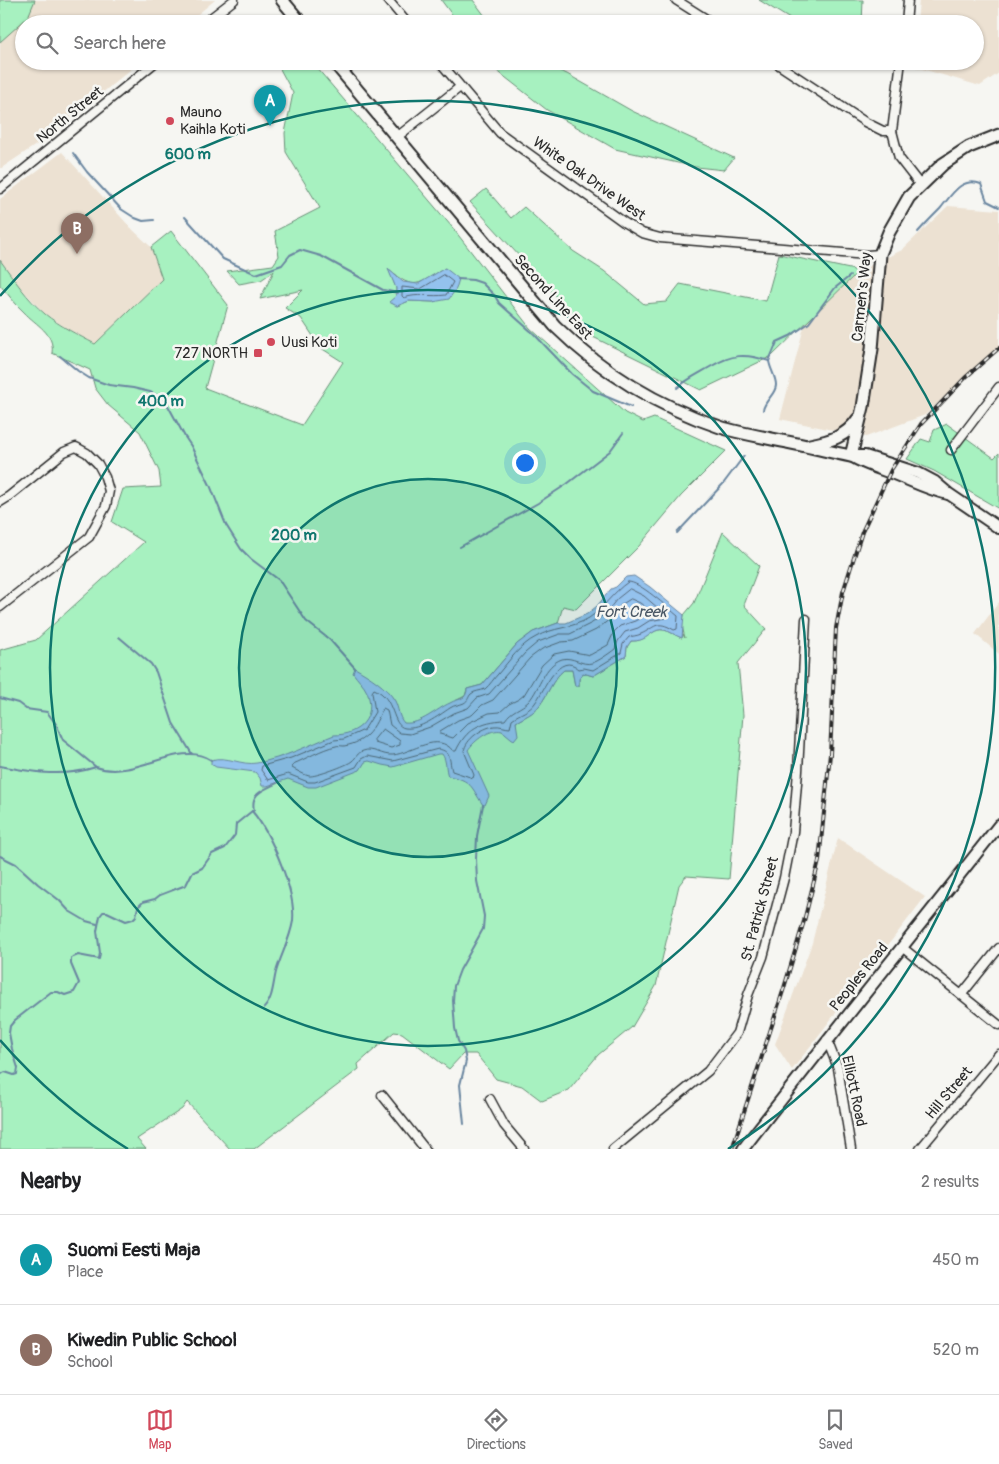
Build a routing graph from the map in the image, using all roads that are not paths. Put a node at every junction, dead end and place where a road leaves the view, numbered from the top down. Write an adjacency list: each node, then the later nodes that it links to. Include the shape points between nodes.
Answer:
1 (234, 0): 6 (street)
2 (282, 0): 7 (highway)
3 (388, 0): 8 (street)
4 (676, 0): 9 (street)
5 (908, 0): 10 (street)
6 (215, 15)
7 (294, 15)
8 (400, 15)
9 (700, 15)
10 (907, 15)
11 (146, 70): 21 (street, North Street)
12 (341, 70): 19 (highway, Second Line East)
13 (446, 70): 16 (street, White Oak Drive West)
14 (787, 70): 17 (street, via 865,122 883,131)
15 (900, 70): 17 (street)
16 (460, 87): 19 (street); 22 (street, White Oak Drive West, via 500,133 642,233 660,238)
17 (892, 131): 20 (street, via 899,158)
18 (999, 135): 20 (highway, Carmen's Way, via 969,147)
19 (397, 137): 25 (highway, Second Line East, via 555,326 600,366 642,393 720,427)
20 (920, 185): 22 (highway, Carmen's Way, via 899,212)
21 (0, 190)
22 (880, 254): 24 (highway, Carmen's Way, via 872,349)
23 (999, 387): 26 (street)
24 (861, 414): 25 (highway, via 840,437); 27 (highway, Carmen's Way)
25 (806, 446): 27 (highway, Second Line East)
26 (951, 450)
27 (851, 456): 29 (main road, Second Line East, via 863,464 948,494)
28 (0, 502): 30 (street, via 64,452 76,447 98,464 108,491 106,506 90,537)
29 (999, 528)
30 (0, 607)
31 (806, 619): 43 (street, St. Patrick Street, via 793,832 763,957 737,1033 708,1071)
32 (999, 825): 33 (main road, Peoples Road)
33 (903, 948): 35 (street); 37 (main road, Peoples Road)
34 (999, 948): 35 (street)
35 (962, 994): 36 (street)
36 (999, 1025)
37 (827, 1040): 44 (main road, Peoples Road); 45 (street, Elliott Road, via 838,1068)
38 (999, 1054): 46 (street, Hill Street)
39 (382, 1095): 41 (street)
40 (490, 1099): 42 (street, via 504,1125)
41 (425, 1149)
42 (524, 1149)
43 (613, 1149)
44 (743, 1149)
45 (851, 1149)
46 (920, 1149)

